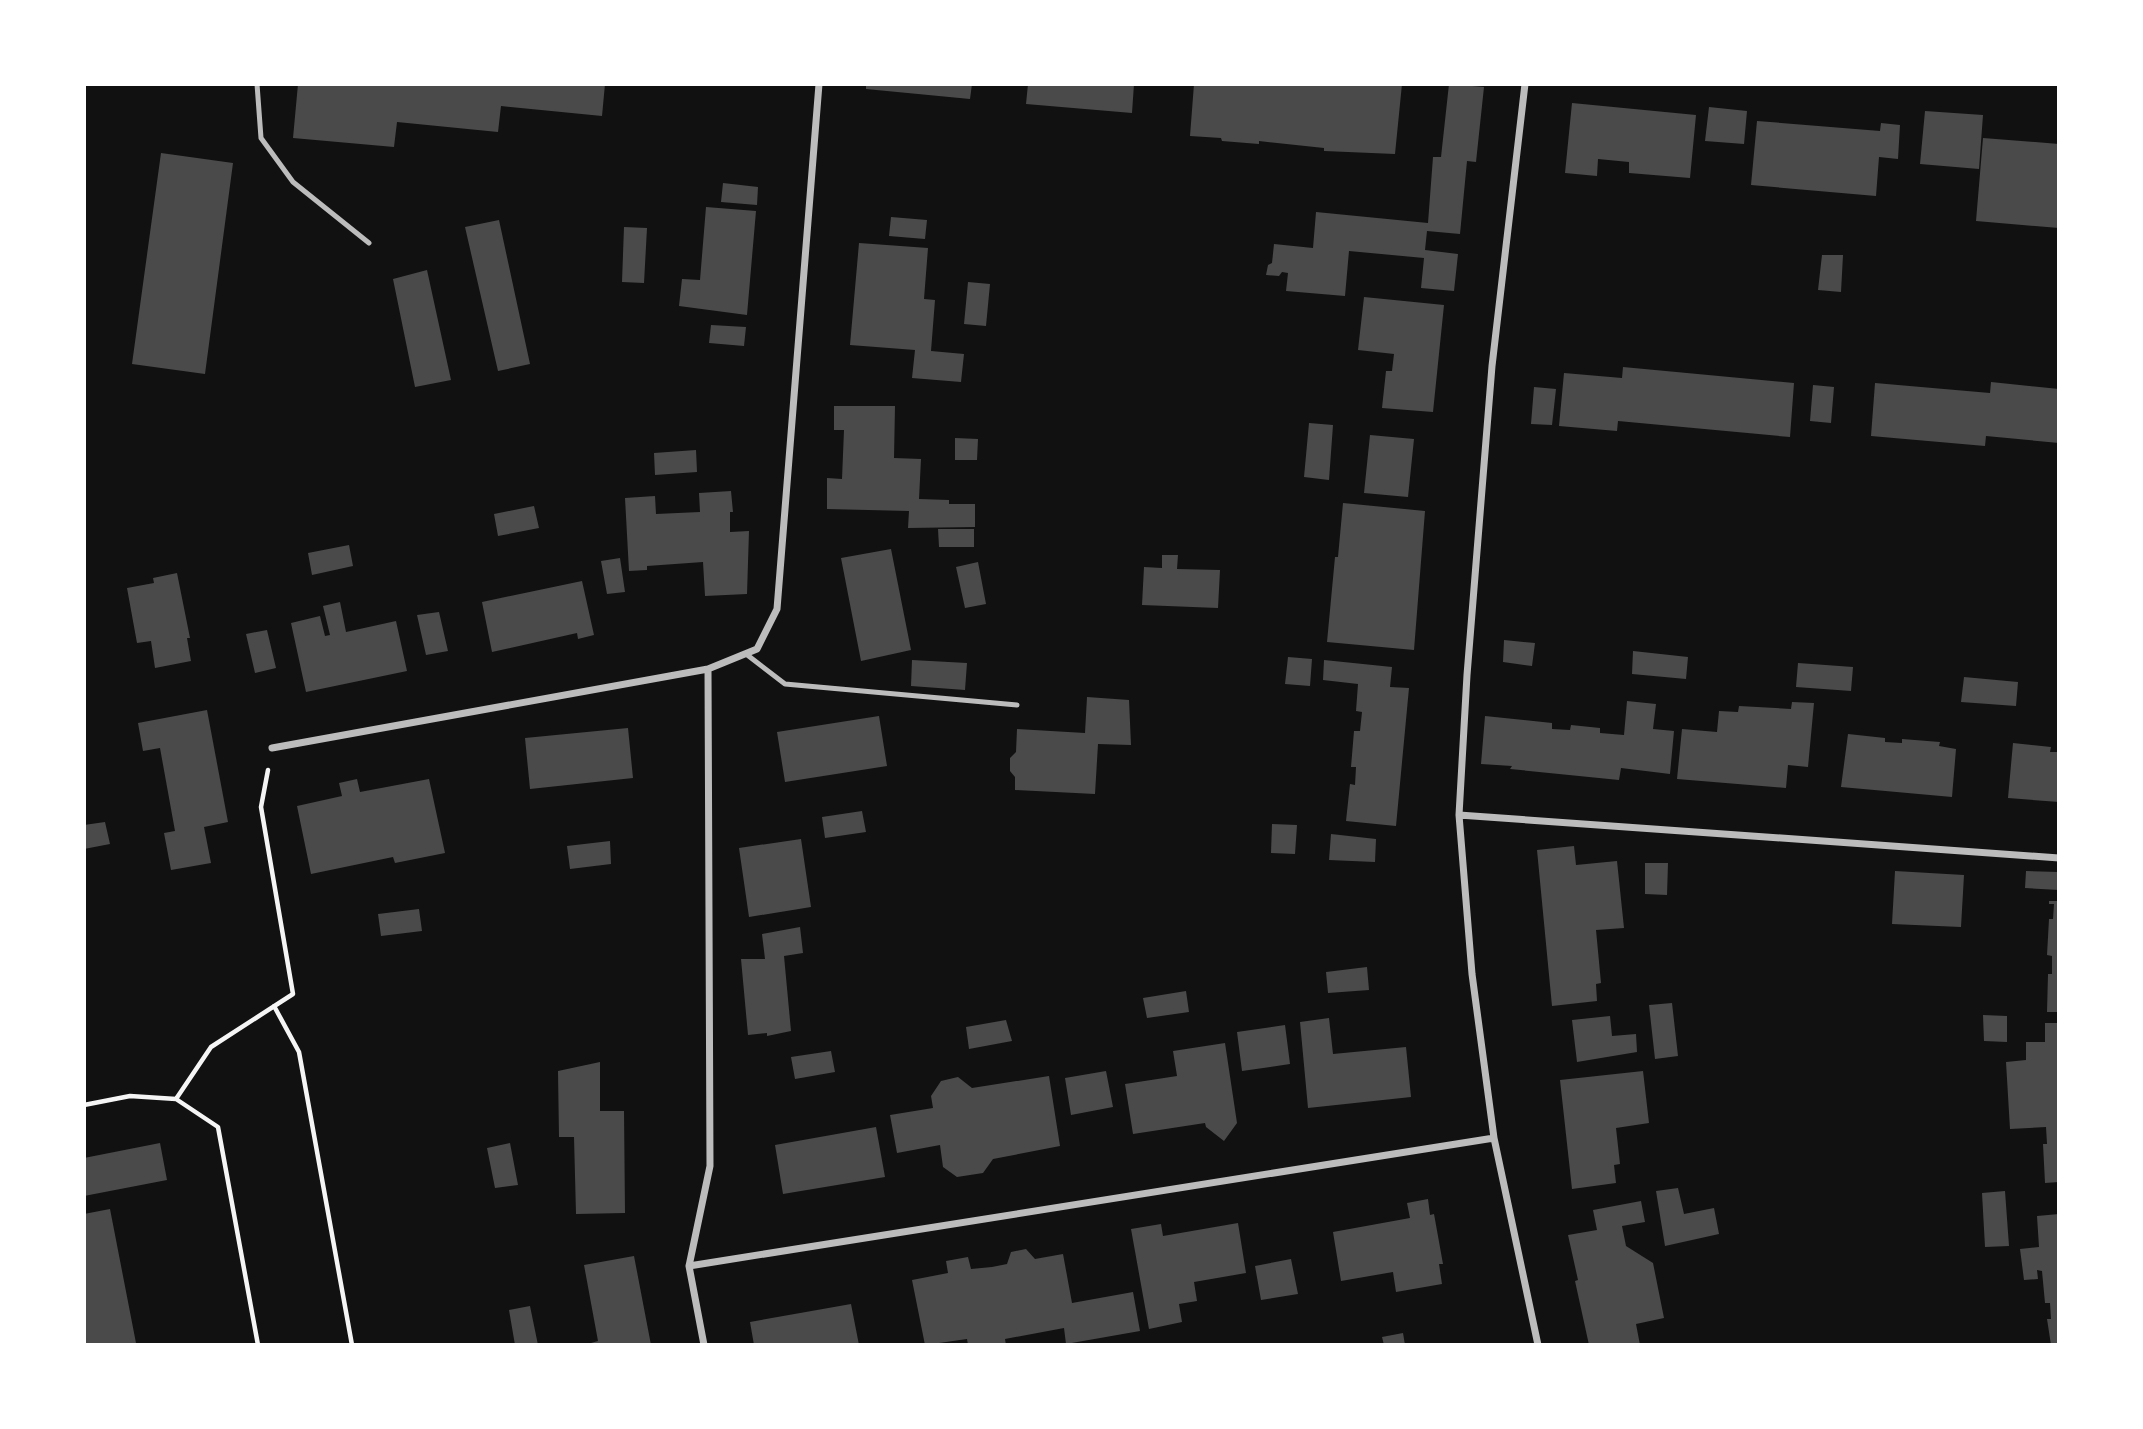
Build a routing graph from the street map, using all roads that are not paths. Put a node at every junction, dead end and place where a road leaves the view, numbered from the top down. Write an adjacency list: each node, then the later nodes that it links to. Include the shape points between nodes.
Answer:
1 (257, 84): 4 (lane, via 261,138 293,182)
2 (819, 84): 5 (street, via 777,609 757,649)
3 (1525, 84): 9 (street, via 1492,366)
4 (369, 243)
5 (746, 654): 6 (street); 7 (lane, via 785,684)
6 (708, 669): 8 (street); 12 (street, via 710,1166)
7 (1017, 705)
8 (272, 748)
9 (1459, 815): 10 (street); 11 (street, via 1472,974)
10 (2059, 858)
11 (1494, 1138): 12 (street); 14 (street)
12 (689, 1266): 13 (street)
13 (704, 1345)
14 (1538, 1345)

